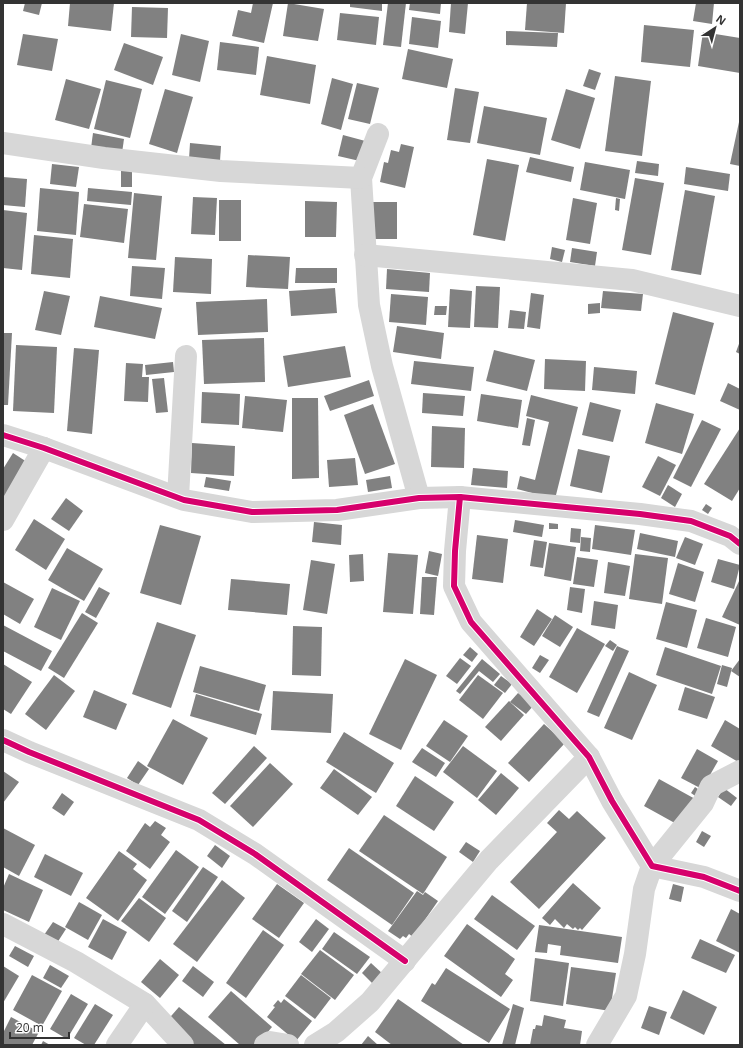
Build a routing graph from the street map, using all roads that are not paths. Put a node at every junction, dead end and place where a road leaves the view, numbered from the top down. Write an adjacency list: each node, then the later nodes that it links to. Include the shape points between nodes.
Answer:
1 (378, 134): 3 (street)
2 (3, 144): 3 (street, via 222,171)
3 (361, 178): 4 (street)
4 (365, 255): 5 (street, via 632,280); 11 (street, via 369,305 382,366)
5 (740, 306)
6 (186, 356): 9 (street)
7 (3, 435): 8 (street)
8 (44, 448): 9 (street); 12 (street)
9 (178, 497): 11 (street, via 252,512 337,510)
10 (460, 497): 11 (street); 13 (street, via 691,521 730,536); 15 (street, via 454,586 471,622)
11 (419, 498)
12 (3, 520)
13 (740, 544)
14 (3, 740): 20 (street, via 199,820 255,854)
15 (589, 757): 17 (street, via 612,801); 20 (street, via 490,860)
16 (740, 770): 17 (street, via 711,786 703,803)
17 (652, 866): 18 (street, via 704,877); 27 (street, via 644,889 626,996)
18 (740, 891)
19 (3, 924): 21 (street, via 76,962)
20 (405, 961): 26 (street, via 370,1002 336,1032)
21 (145, 1004): 22 (street); 23 (street)
22 (117, 1045)
23 (183, 1045)
24 (265, 1045): 25 (street, via 270,1042)
25 (288, 1045)
26 (315, 1045)
27 (597, 1045)

